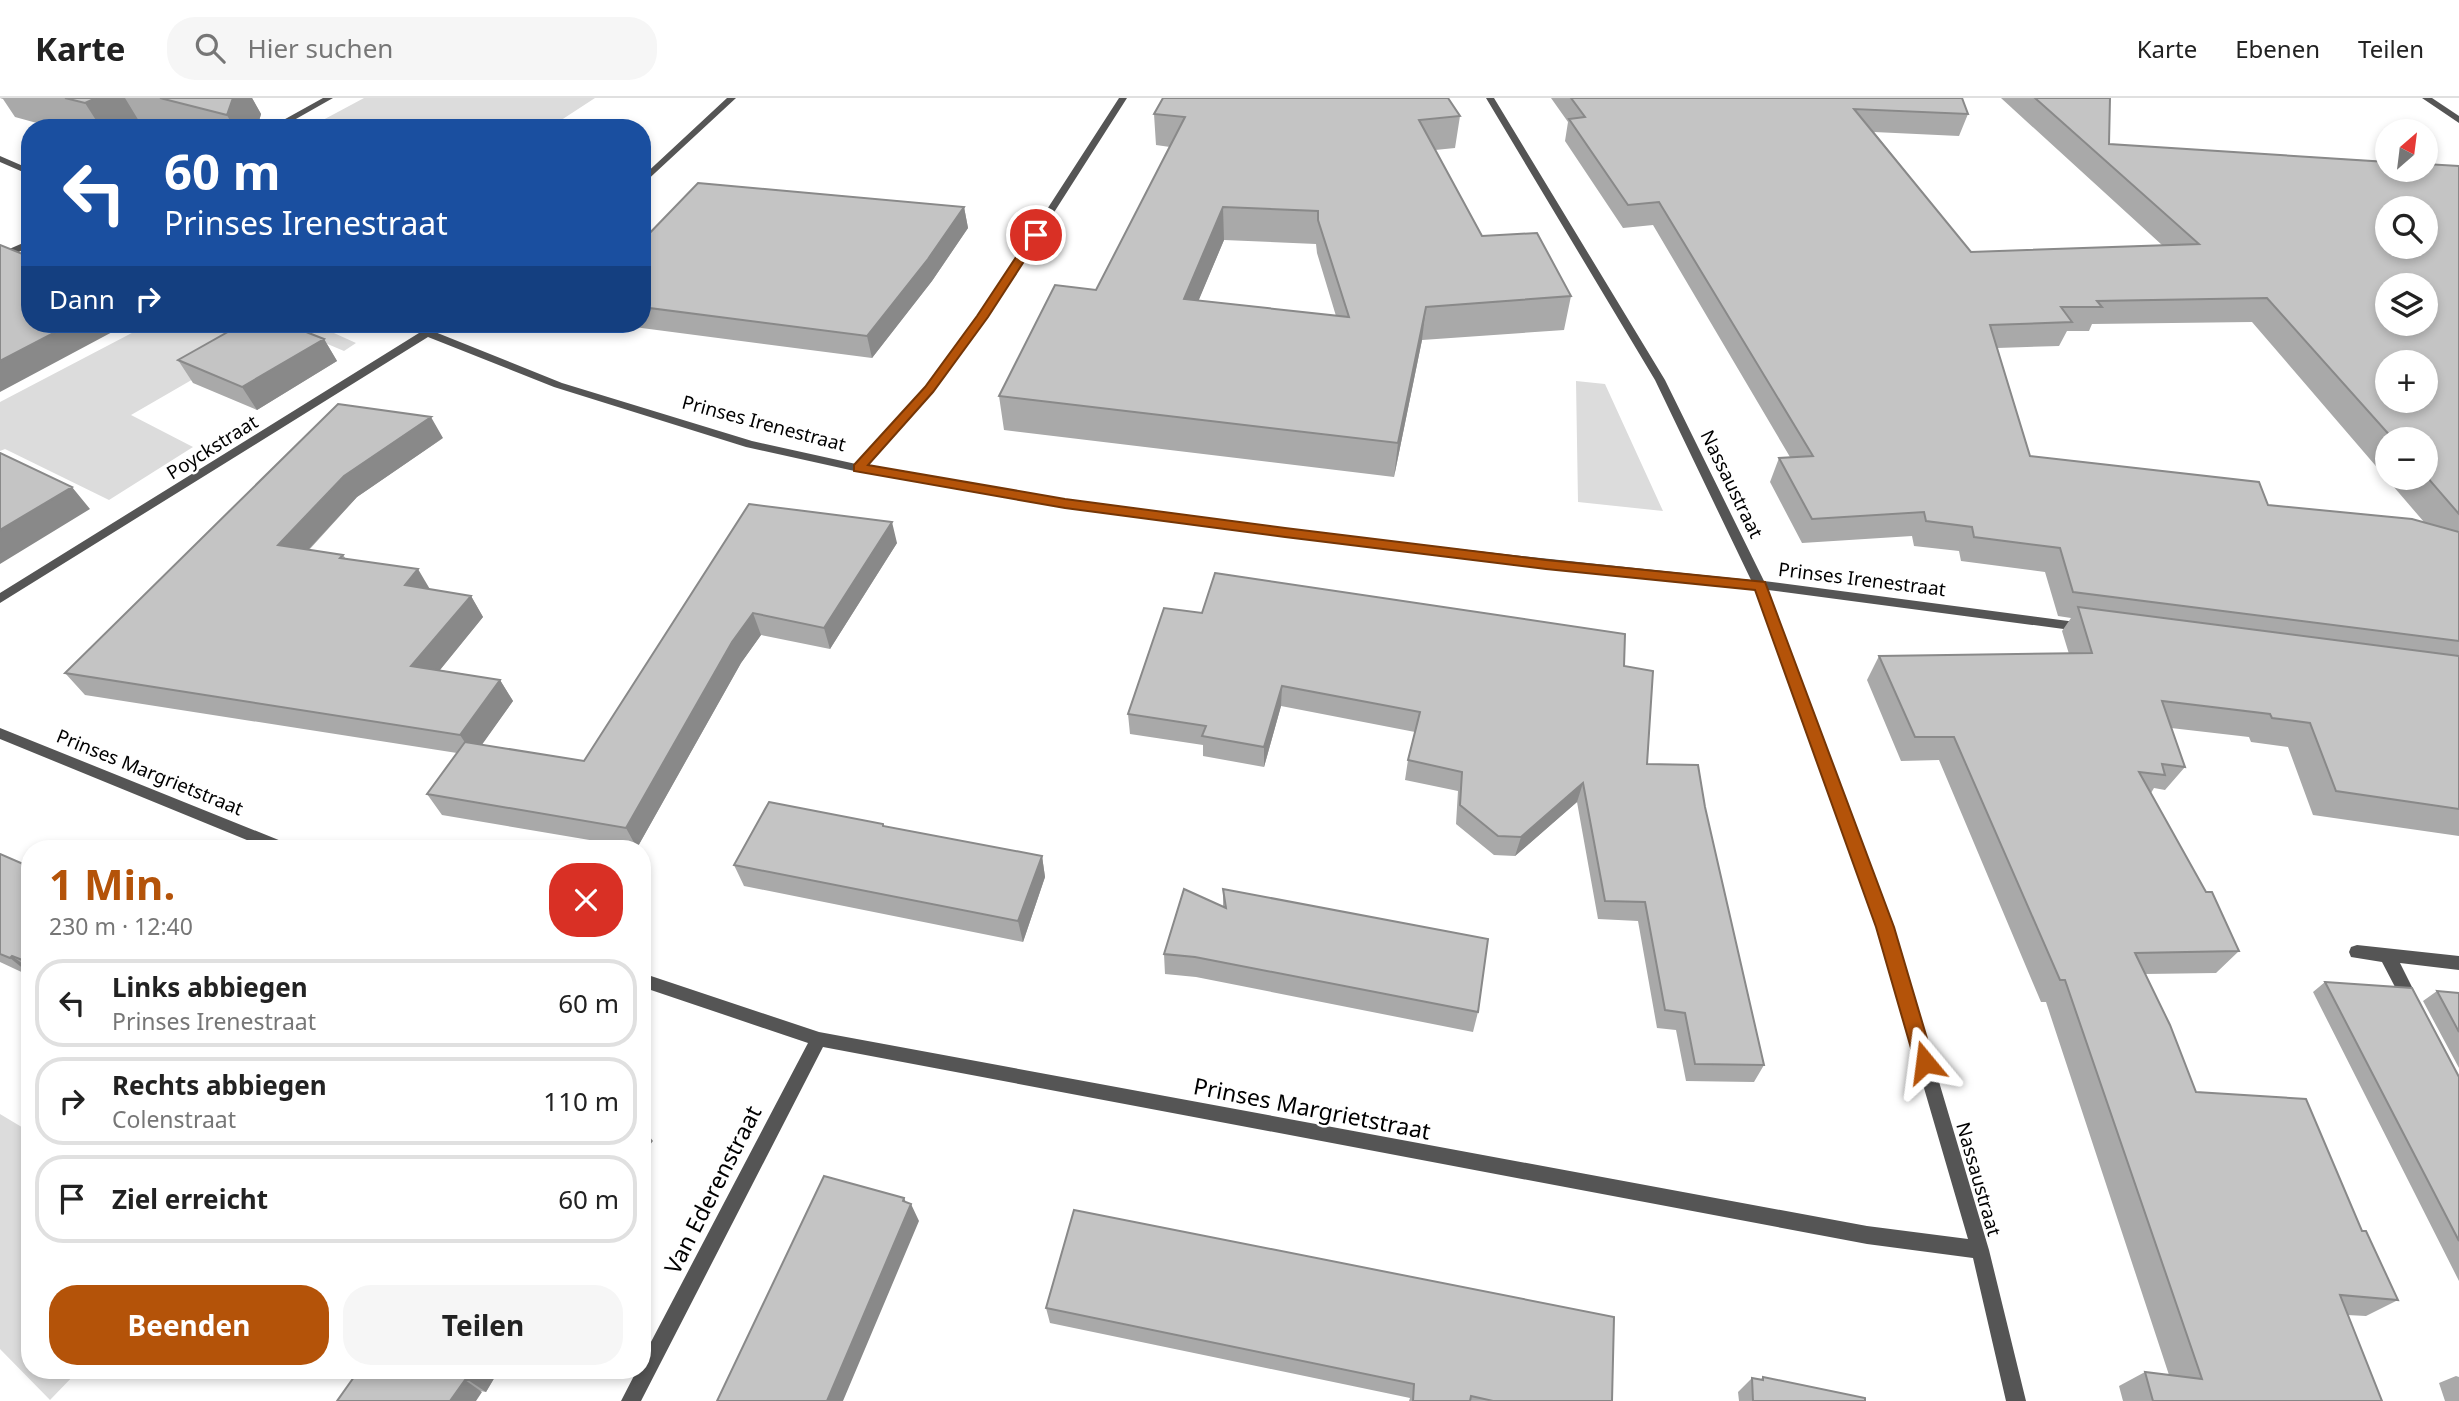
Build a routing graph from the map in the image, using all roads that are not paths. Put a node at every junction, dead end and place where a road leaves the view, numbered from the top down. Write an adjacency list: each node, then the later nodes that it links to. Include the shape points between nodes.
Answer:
1 (329, 98): 6 (street)
2 (732, 98): 10 (street)
3 (1124, 98): 14 (street, via 982,317 929,389)
4 (1490, 98): 15 (street, Nassaustraat, via 1660,380)
5 (2426, 98): 7 (street)
6 (290, 119)
7 (2459, 120)
8 (0, 159): 9 (street)
9 (21, 168)
10 (651, 174)
11 (21, 247): 12 (street)
12 (0, 257)
13 (428, 333): 14 (street, Prinses Irenestraat, via 558,385 750,444); 16 (street, Poyckstraat)
14 (859, 468): 15 (street, Prinses Irenestraat, via 1065,503 1285,532)
15 (1760, 585): 17 (street, Prinses Irenestraat); 26 (street, Nassaustraat, via 1885,927)
16 (0, 599)
17 (2104, 629)
18 (0, 733): 19 (street, Prinses Margrietstraat)
19 (262, 840)
20 (2357, 952): 21 (street)
21 (2387, 955): 22 (street); 24 (street)
22 (2459, 963)
23 (651, 983): 25 (street, Prinses Margrietstraat)
24 (2420, 1017)
25 (819, 1039): 26 (street, Prinses Margrietstraat, via 1867,1235); 27 (street, Van Ederenstraat)
26 (1980, 1250): 30 (street, Nassaustraat)
27 (651, 1362)
28 (642, 1379): 29 (street, Van Ederenstraat)
29 (631, 1401)
30 (2017, 1401)

